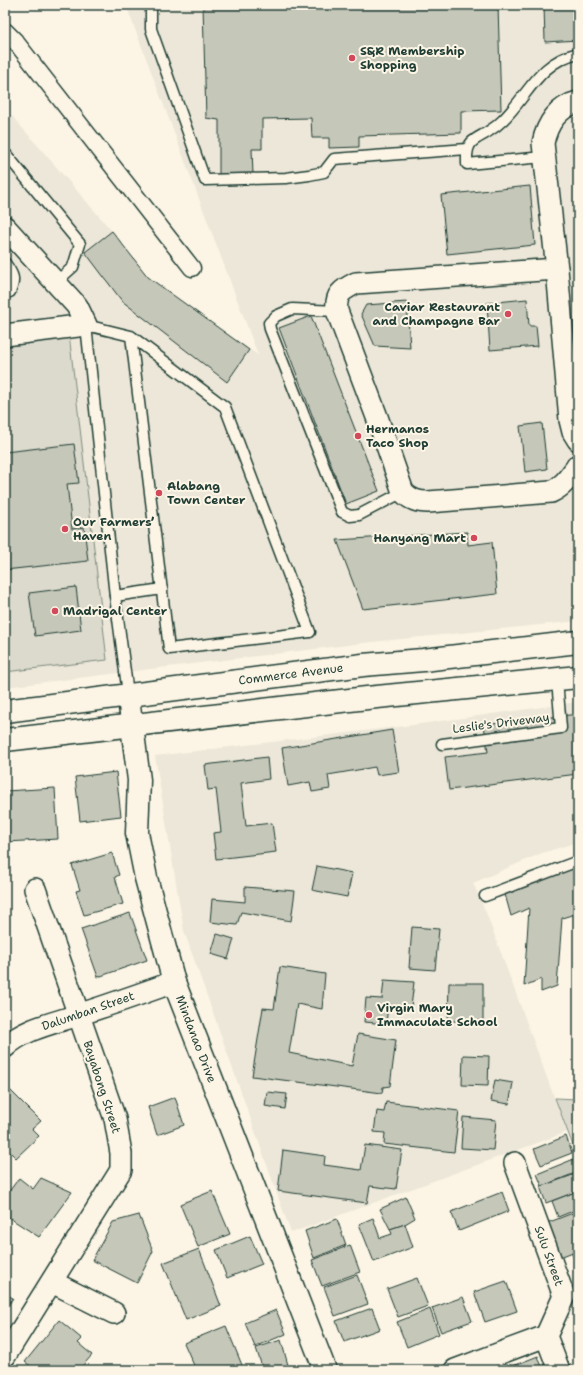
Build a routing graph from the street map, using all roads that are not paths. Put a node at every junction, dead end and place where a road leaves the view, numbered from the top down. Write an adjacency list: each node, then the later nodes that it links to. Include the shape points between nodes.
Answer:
1 (151, 5): 5 (lane, via 151,29 205,180 309,176 324,172 334,158)
2 (10, 36): 10 (street)
3 (578, 53): 5 (lane, via 552,64 540,74 503,120 472,142)
4 (578, 102): 7 (street, via 567,106 548,126 543,143)
5 (467, 149): 7 (lane, via 467,164)
6 (5, 153): 12 (lane, via 80,244 73,267)
7 (544, 157): 11 (street)
8 (5, 227): 12 (street)
9 (5, 263): 13 (lane, via 12,272 14,284 10,292)
10 (192, 268)
11 (557, 270): 14 (street, via 356,283 340,294 336,302); 18 (street, via 570,420)
12 (56, 283): 15 (street, via 77,306)
13 (5, 293)
14 (336, 311): 20 (street); 20 (lane, via 292,309 276,316 269,323 270,329 342,512 350,516 359,515)
15 (86, 325): 16 (street); 17 (lane); 22 (lane)
16 (5, 335)
17 (131, 336): 21 (lane); 21 (lane, via 224,407 310,632 169,649)
18 (578, 440)
19 (578, 465): 20 (street, via 558,489 543,494 421,502 414,501)
20 (403, 492)
21 (162, 589): 22 (lane)
22 (115, 596): 27 (lane)
23 (578, 642): 24 (main road, Commerce Avenue)
24 (423, 660): 26 (main road); 27 (main road, Commerce Avenue)
25 (567, 678): 26 (main road); 31 (lane, Leslie's Driveway, via 561,728)
26 (430, 692): 29 (main road)
27 (128, 694): 28 (main road, Commerce Avenue); 29 (street, Mindanao Drive)
28 (5, 711)
29 (132, 726): 30 (main road); 35 (main road, Mindanao Drive, via 139,780 138,833 146,878)
30 (5, 740)
31 (442, 744)
32 (578, 861): 34 (lane)
33 (35, 889): 36 (street, Bayabong Street)
34 (485, 896)
35 (174, 982): 36 (street, Dalumban Street); 43 (main road, Mindanao Drive)
36 (79, 1015): 37 (street, Dalumban Street, via 42,1026); 39 (street, Bayabong Street, via 115,1119 121,1170)
37 (5, 1047)
38 (515, 1163): 41 (street, Sulu Street, via 564,1296)
39 (52, 1282): 40 (street); 42 (street, Bayabong Street)
40 (114, 1313)
41 (546, 1336): 44 (street); 45 (street)
42 (5, 1356)
43 (325, 1370)
44 (455, 1370)
45 (559, 1370)

